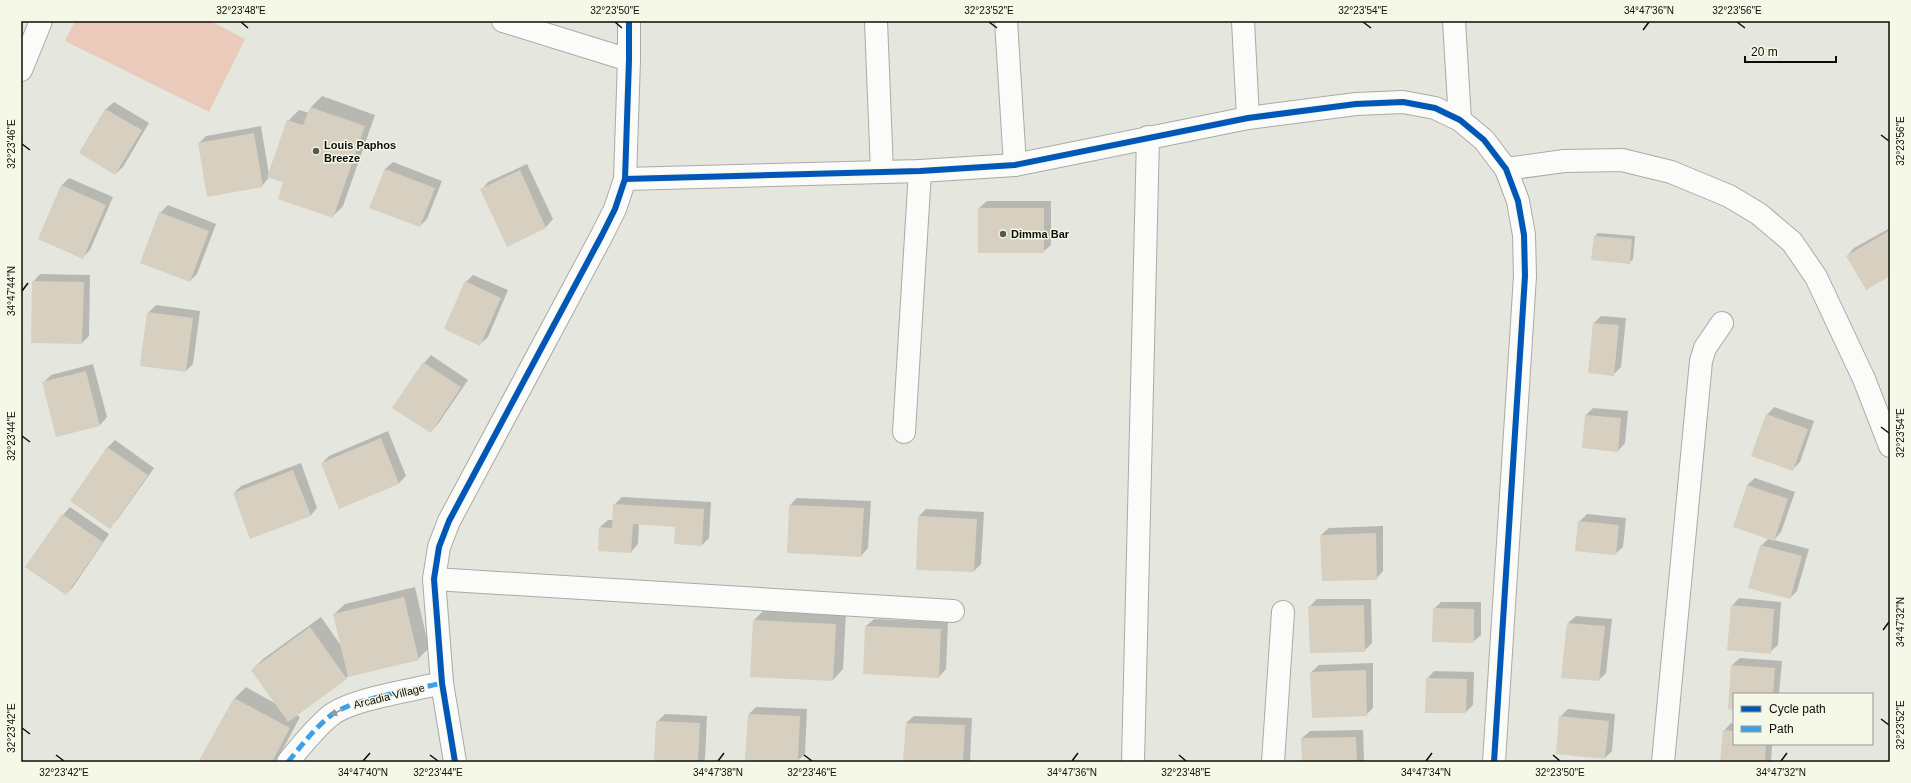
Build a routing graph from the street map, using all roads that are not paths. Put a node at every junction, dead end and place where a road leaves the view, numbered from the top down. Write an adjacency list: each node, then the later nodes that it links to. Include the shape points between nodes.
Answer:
1 (41, 21): 9 (street)
2 (503, 21): 8 (street)
3 (629, 21): 8 (street)
4 (876, 21): 16 (street)
5 (1006, 21): 13 (street)
6 (1243, 21): 10 (street)
7 (1454, 21): 11 (street)
8 (629, 60): 17 (street)
9 (21, 70)
10 (1248, 118): 11 (street, via 1356,104 1403,102 1435,108); 12 (street)
11 (1460, 120): 14 (street, via 1484,140)
12 (1148, 137): 13 (street); 27 (street)
13 (1015, 165): 15 (street)
14 (1506, 169): 20 (street, via 1564,161 1622,160 1671,172 1729,196 1759,214 1792,242 1816,277 1864,380); 29 (street, via 1518,201 1524,235 1525,276)
15 (920, 171): 16 (street); 19 (street)
16 (882, 172): 17 (street)
17 (625, 179): 21 (street, via 615,209 602,235 449,521 439,546)
18 (1722, 323): 30 (street, via 1705,348 1701,361)
19 (904, 432)
20 (1890, 446)
21 (434, 579): 22 (street); 24 (street)
22 (953, 611)
23 (1283, 612): 28 (street)
24 (442, 683): 25 (street, Arcadia Village, one-way to 25, via 352,704 331,715); 26 (street)
25 (288, 762)
26 (455, 762)
27 (1133, 762)
28 (1273, 762)
29 (1494, 762)
30 (1663, 762)

